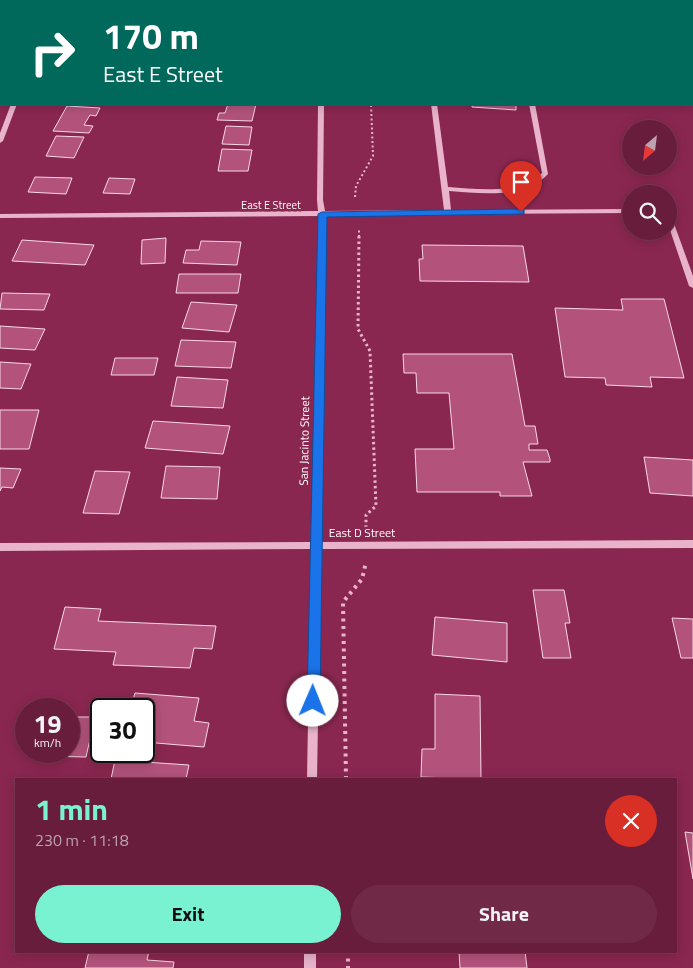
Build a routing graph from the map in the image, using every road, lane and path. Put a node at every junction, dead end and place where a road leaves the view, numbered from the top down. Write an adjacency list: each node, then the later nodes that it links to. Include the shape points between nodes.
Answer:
1 (14, 105): 6 (street)
2 (321, 105): 11 (street, San Jacinto Street)
3 (371, 105): 10 (path, via 373,156 354,192)
4 (434, 105): 7 (street)
5 (532, 105): 7 (street, via 545,174 540,180 508,190)
6 (0, 141)
7 (444, 190): 9 (lane)
8 (622, 211): 9 (street, East E Street)
9 (448, 212): 10 (street, East E Street)
10 (359, 213): 11 (street, East E Street); 17 (path, via 358,329 370,351 376,506 366,515)
11 (322, 214): 12 (street, East E Street); 16 (street, San Jacinto Street)
12 (0, 216)
13 (677, 240): 14 (street)
14 (693, 286)
15 (693, 544): 17 (street, East D Street)
16 (316, 545): 17 (street, East D Street); 18 (street, East D Street); 19 (street, San Jacinto Street)
17 (365, 545): 20 (path, via 366,569 343,602)
18 (0, 547)
19 (312, 778)
20 (346, 778)
21 (310, 953): 23 (street)
22 (348, 953): 24 (path)
23 (310, 968)
24 (348, 968)

